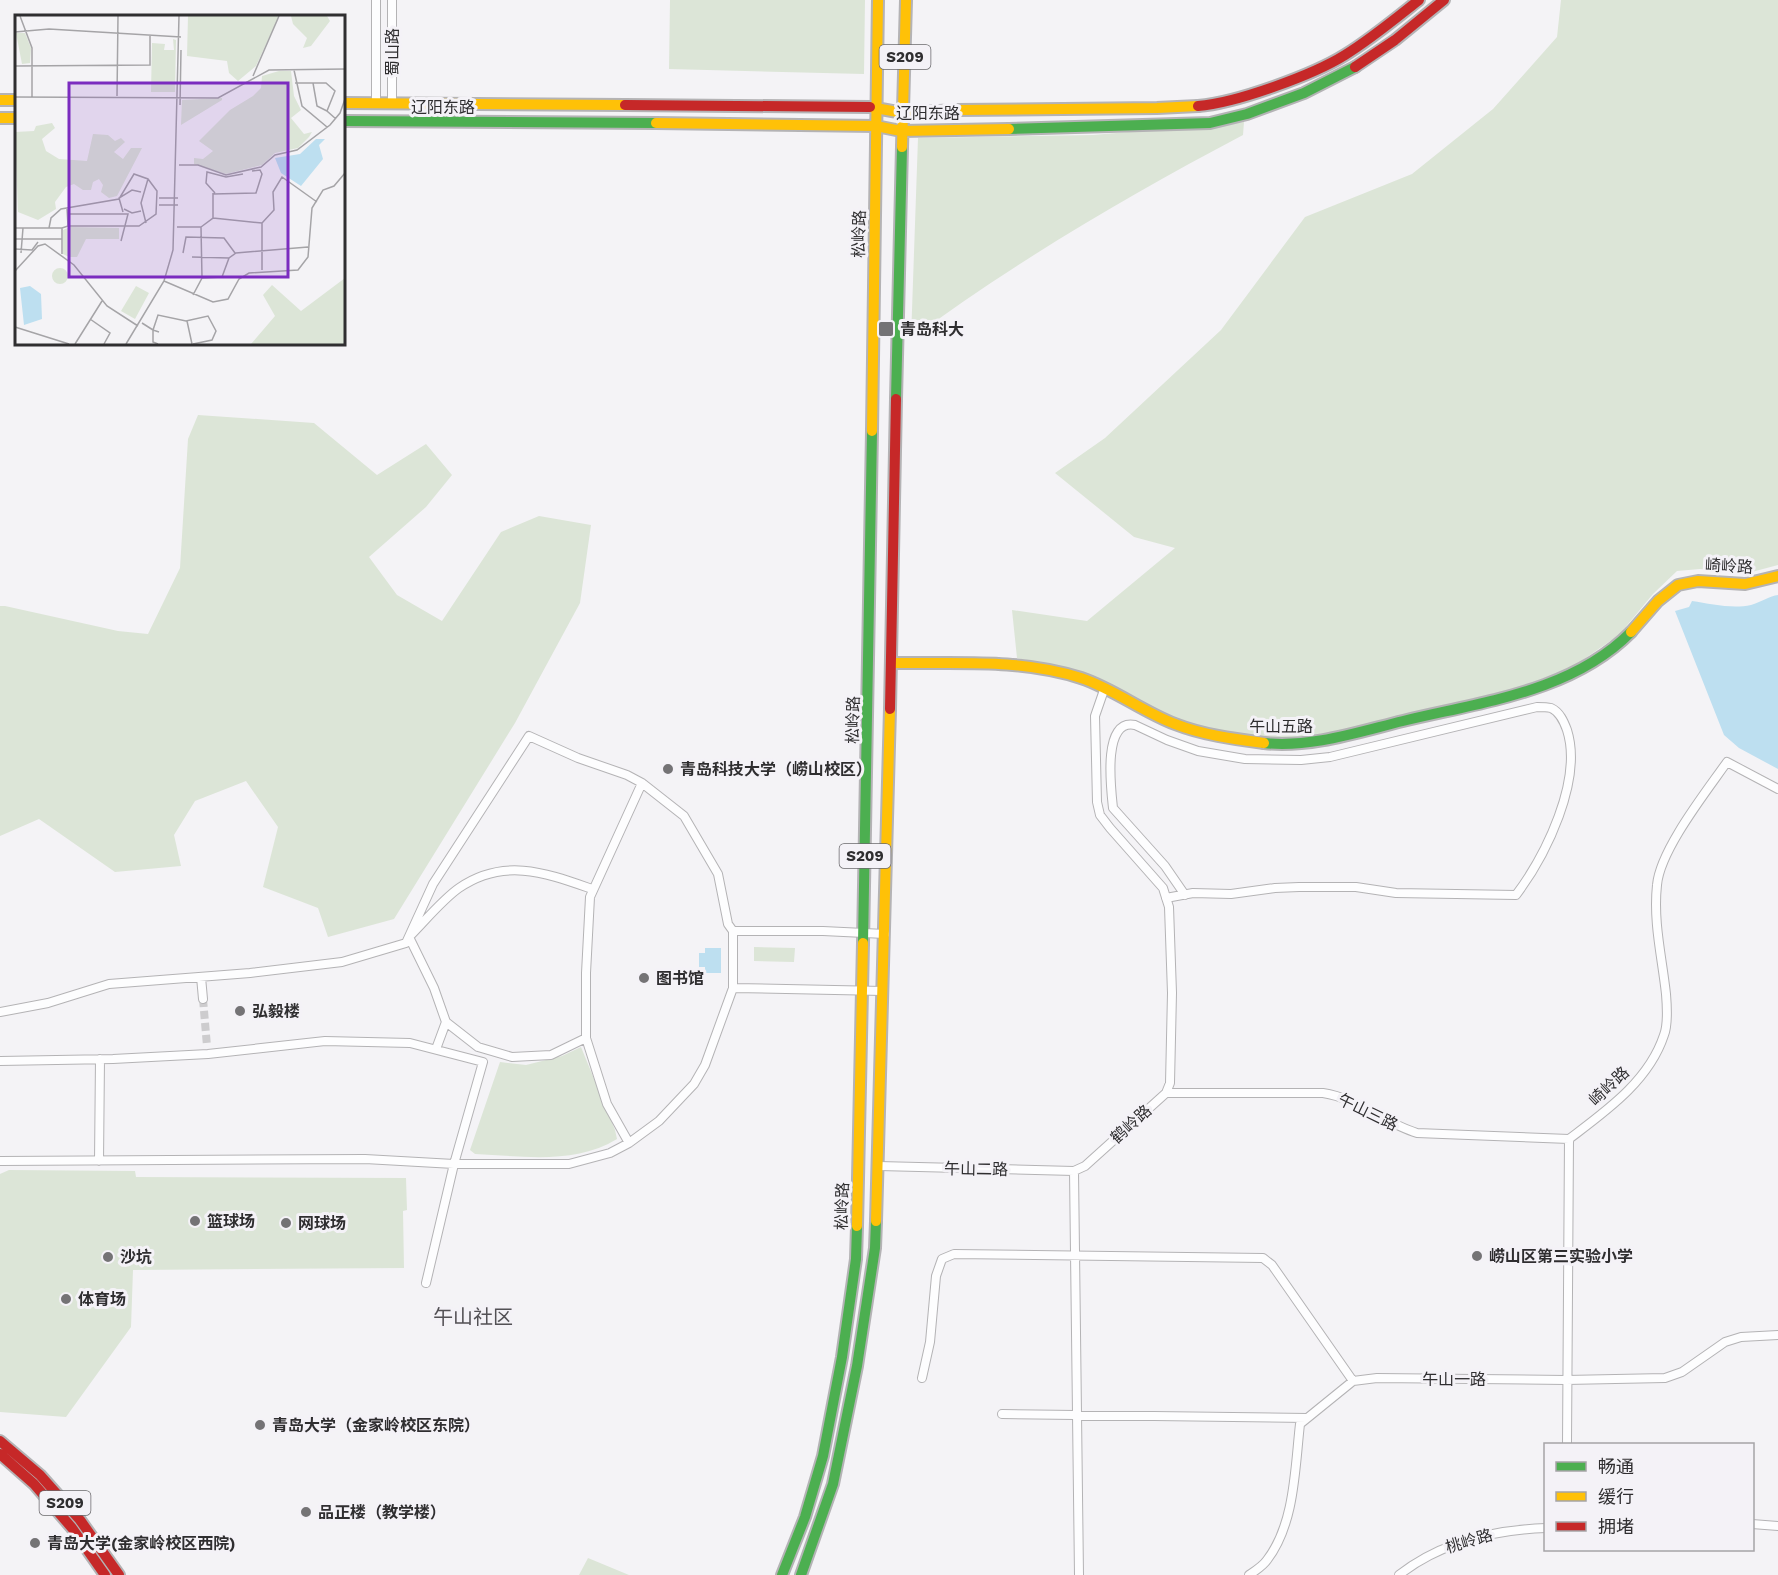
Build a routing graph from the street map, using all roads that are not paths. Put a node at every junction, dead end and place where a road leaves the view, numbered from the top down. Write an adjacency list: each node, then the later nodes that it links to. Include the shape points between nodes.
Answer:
1 (376, 0): 8 (street, 蜀山路)
2 (392, 0): 9 (street, 蜀山路)
3 (878, 0): 10 (main road, 松岭路 / S209)
4 (906, 0): 11 (main road, S209)
5 (1419, 0): 11 (main road, 辽阳东路, via 1344,56 1301,76 1209,105)
6 (1444, 0): 14 (main road, 辽阳东路, via 1348,72 1304,93 1210,123)
7 (345, 103): 8 (main road, 辽阳东路)
8 (376, 103): 9 (main road, 辽阳东路)
9 (392, 103): 10 (main road, 辽阳东路)
10 (876, 107): 11 (main road, 辽阳东路); 13 (main road, 松岭路 / S209)
11 (903, 113): 14 (main road, S209)
12 (345, 121): 13 (main road, 辽阳东路)
13 (876, 126): 14 (main road, 辽阳东路); 25 (main road, 松岭路 / S209)
14 (901, 131): 17 (main road, S209)
15 (1778, 576): 16 (main road, 崎岭路, via 1758,583 1732,584 1694,579 1676,586)
16 (1652, 609): 18 (main road, 午山五路, via 1626,637 1563,679 1529,691 1315,742 1276,744 1202,733 1174,724)
17 (891, 663): 18 (main road, 午山五路, via 1051,670); 26 (main road, S209)
18 (1104, 690): 23 (street, 鹤岭路, via 1095,716 1100,815 1163,888)
19 (642, 783): 21 (street); 24 (street, via 689,824 718,874 728,924); 27 (street, via 529,736 433,884)
20 (1778, 789): 40 (street, 崎岭路, via 1727,762 1668,850 1657,883 1657,936 1666,996 1665,1034 1647,1070 1614,1104)
21 (592, 889): 27 (street, via 551,875 508,868 458,888); 35 (street)
22 (1185, 895): 22 (street, via 1299,887 1516,895 1531,876 1550,838 1566,793 1572,762 1563,719 1551,708 1537,707 1330,757 1278,761 1198,751 1135,725 1122,726 1112,745 1113,808 1165,866); 23 (street)
23 (1166, 898): 39 (street, 鹤岭路, via 1172,993 1170,1083)
24 (733, 930): 25 (street); 29 (street)
25 (864, 933): 26 (street); 30 (main road, 松岭路 / S209)
26 (885, 934): 31 (main road, S209)
27 (409, 937): 28 (street, via 406,943 342,962); 34 (street, via 435,988)
28 (201, 977): 32 (street); 33 (street, via 109,984)
29 (733, 988): 30 (street); 41 (street, via 705,1065 694,1084 659,1121)
30 (861, 990): 31 (street); 64 (main road, 松岭路 / S209, via 856,1259 823,1456)
31 (883, 991): 45 (main road, S209)
32 (203, 999)
33 (0, 1012)
34 (446, 1022): 35 (street, via 478,1047 512,1057 551,1055); 36 (street)
35 (586, 1038): 41 (street, via 607,1104)
36 (436, 1049): 37 (street, via 410,1043 325,1041); 44 (street, via 483,1062)
37 (100, 1059): 38 (street); 43 (street)
38 (0, 1061)
39 (1166, 1093): 40 (street, 午山三路, via 1323,1093 1339,1095 1417,1133); 46 (street, 鹤岭路)
40 (1569, 1139): 51 (street)
41 (629, 1143): 44 (street, via 610,1154 569,1164)
42 (0, 1161): 43 (street)
43 (99, 1161): 44 (street, via 354,1159)
44 (454, 1164): 48 (street)
45 (879, 1166): 46 (street, 午山二路); 65 (main road, S209, via 875,1248 857,1366 833,1484)
46 (1074, 1172): 47 (street)
47 (1075, 1256): 50 (street, via 954,1254 942,1259 936,1276 930,1342); 52 (street, via 1263,1258 1272,1265); 54 (street)
48 (426, 1283)
49 (1778, 1335): 51 (street, 午山一路, via 1725,1342 1682,1372 1665,1378)
50 (922, 1378)
51 (1566, 1380): 52 (street, 午山一路); 57 (street)
52 (1353, 1381): 55 (street)
53 (1002, 1414): 54 (street)
54 (1077, 1415): 55 (street); 66 (street)
55 (1307, 1418): 67 (street, via 1300,1424 1286,1525 1267,1561)
56 (0, 1441): 63 (main road, S209, via 40,1475 80,1520)
57 (1566, 1443)
58 (0, 1454): 62 (main road, S209, via 50,1501)
59 (1754, 1524): 60 (street)
60 (1778, 1526)
61 (1544, 1528): 68 (street, 桃岭路, via 1461,1541 1418,1560)
62 (105, 1575)
63 (119, 1575)
64 (782, 1575)
65 (801, 1575)
66 (1078, 1575)
67 (1249, 1575)
68 (1399, 1575)

